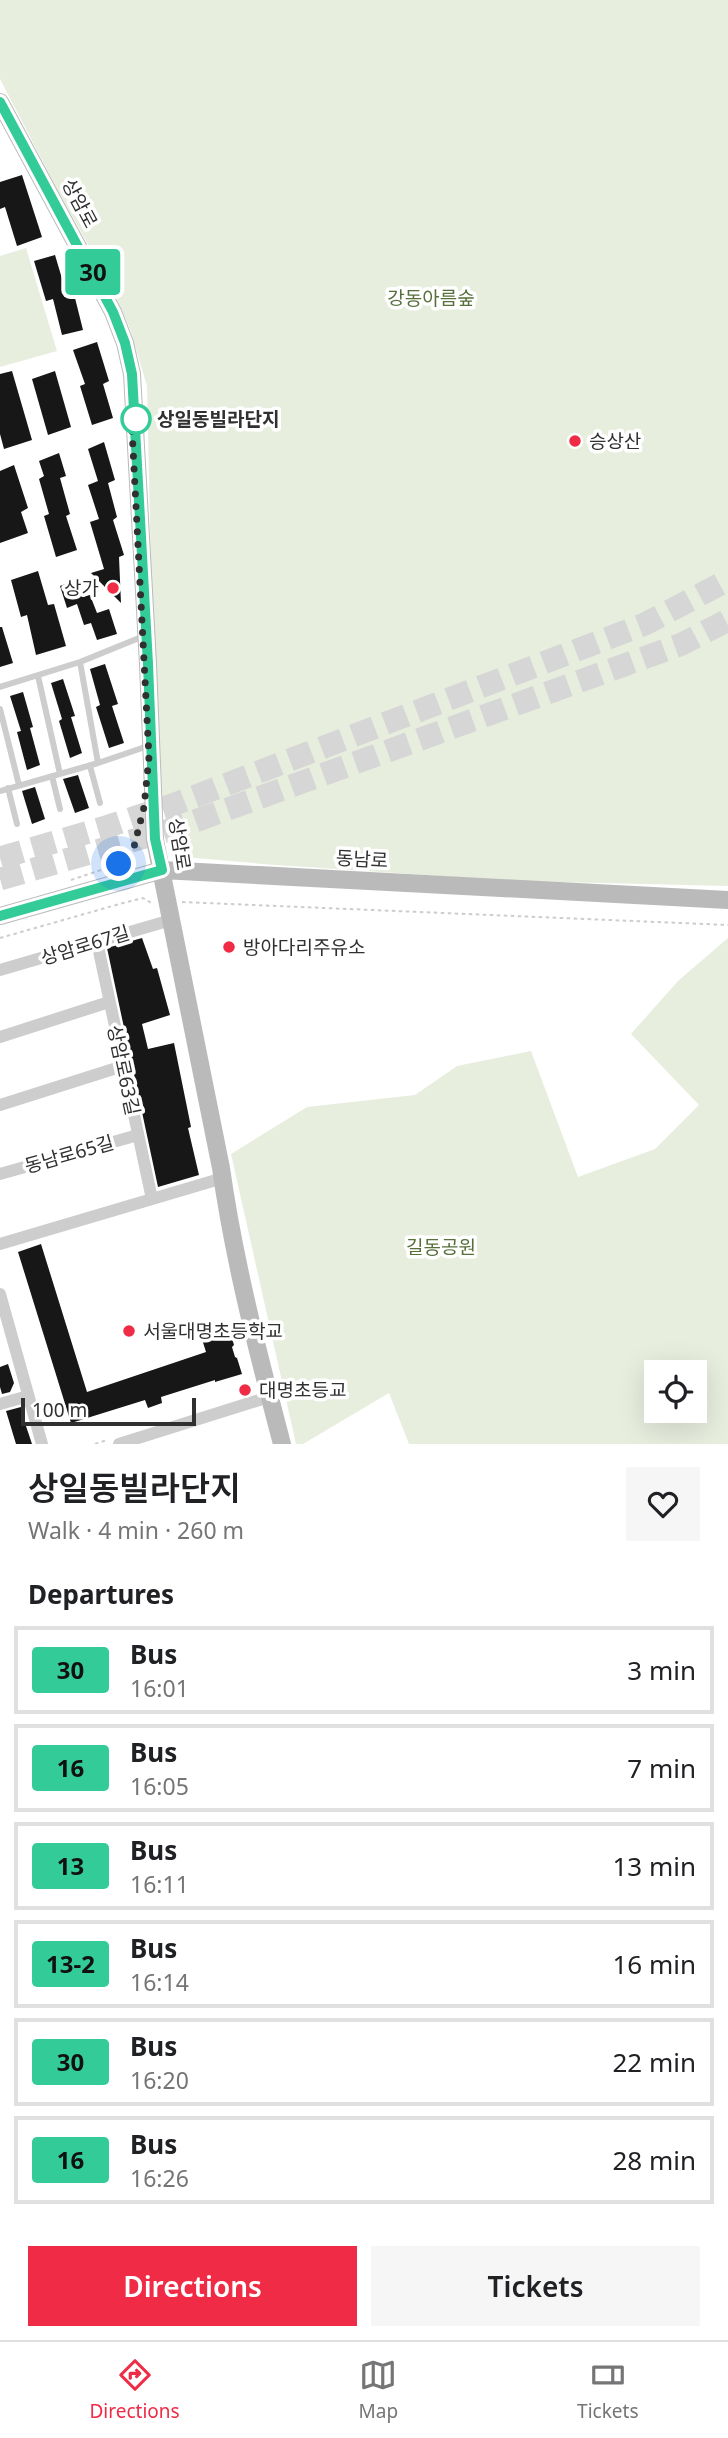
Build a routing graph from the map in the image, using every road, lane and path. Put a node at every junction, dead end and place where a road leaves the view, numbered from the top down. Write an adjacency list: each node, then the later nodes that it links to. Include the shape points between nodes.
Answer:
1 (0, 102): 2 (main road, 상암로, via 83,253 125,343 135,408)
2 (146, 635): 3 (lane); 22 (main road, 상암로, via 155,839)
3 (80, 662): 4 (lane); 8 (lane)
4 (38, 676): 5 (lane); 10 (lane)
5 (0, 687)
6 (0, 709): 12 (lane)
7 (148, 746): 8 (lane)
8 (98, 763): 9 (lane)
9 (90, 766): 10 (lane); 15 (lane)
10 (60, 774): 11 (lane)
11 (52, 776): 12 (lane); 16 (lane)
12 (19, 785): 13 (lane)
13 (8, 788): 14 (lane); 18 (lane)
14 (0, 791)
15 (100, 803)
16 (60, 809)
17 (141, 818): 21 (path, via 133,851)
18 (17, 824)
19 (168, 844): 20 (path)
20 (182, 858)
21 (119, 864)
22 (162, 870): 23 (main road, 동남로); 24 (main road, 상암로); 25 (main road, 동남로)
23 (728, 900)
24 (165, 909): 26 (path, via 192,901); 27 (path, via 143,898); 28 (street, 상암로67길); 36 (main road, 상암로)
25 (0, 916)
26 (728, 925)
27 (0, 938)
28 (97, 942): 29 (street, 상암로67길); 30 (street, 상암로63길)
29 (0, 970)
30 (110, 1002): 31 (street); 32 (street, 상암로63길)
31 (0, 1037)
32 (123, 1066): 33 (street); 34 (street, 상암로63길)
33 (0, 1105)
34 (138, 1135): 35 (street, 동남로65길); 37 (street, 상암로63길)
35 (0, 1174)
36 (223, 1178): 37 (street); 42 (main road, 상암로)
37 (152, 1199): 38 (street)
38 (0, 1244)
39 (0, 1294): 40 (street)
40 (5, 1332): 41 (street)
41 (28, 1396): 43 (street); 44 (street)
42 (269, 1397): 45 (street); 46 (main road, 상암로)
43 (0, 1404)
44 (42, 1444)
45 (119, 1444)
46 (282, 1444)

